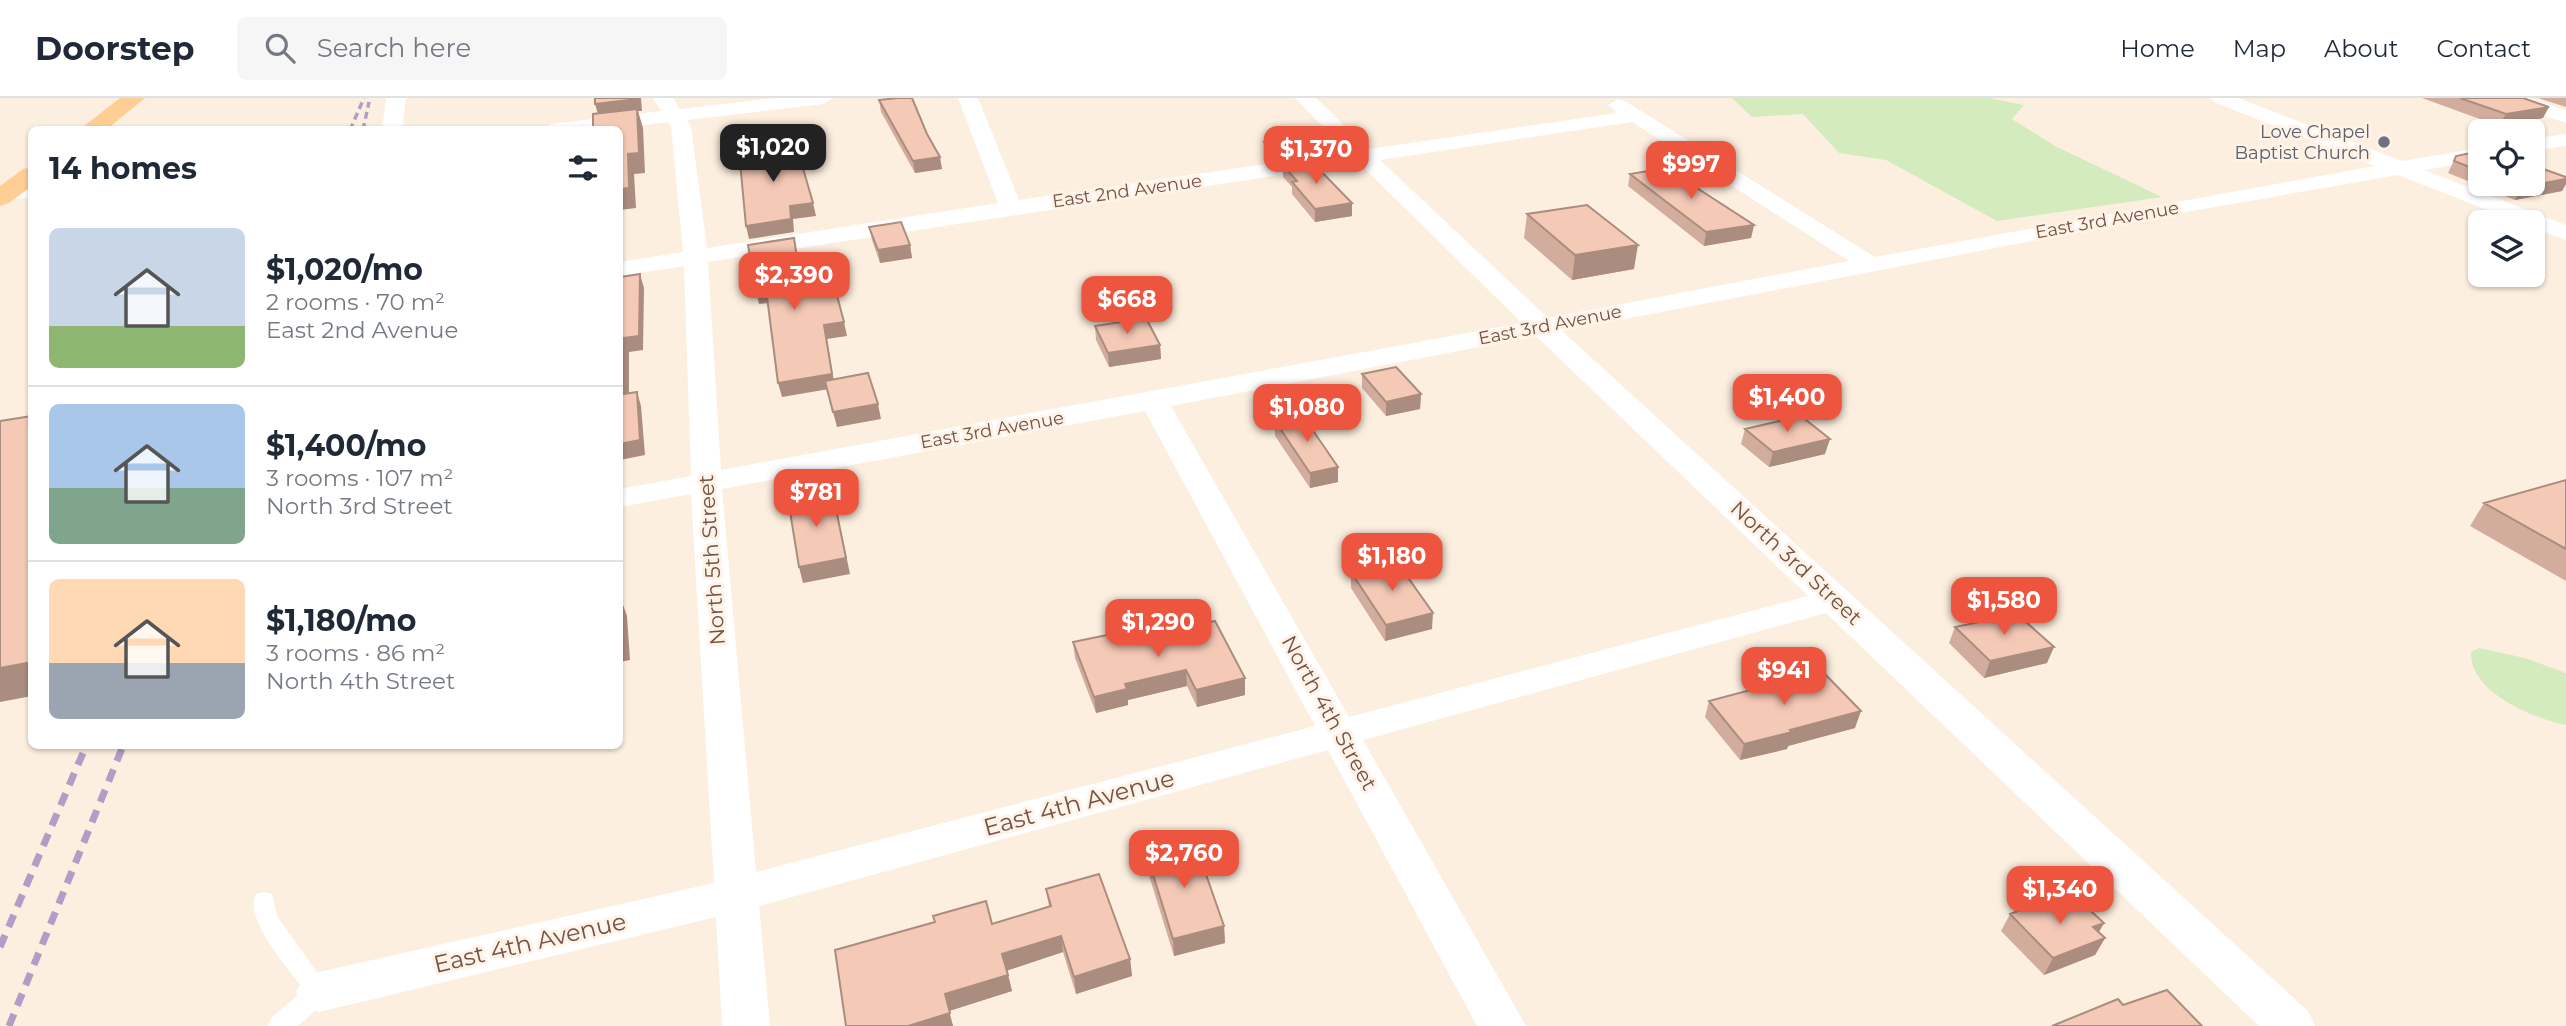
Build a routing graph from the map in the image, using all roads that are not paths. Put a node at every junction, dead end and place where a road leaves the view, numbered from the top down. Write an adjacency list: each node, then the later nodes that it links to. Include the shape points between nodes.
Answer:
1 (134, 98): 12 (main road)
2 (396, 98): 13 (street)
3 (823, 98): 9 (street)
4 (968, 98): 23 (street)
5 (1305, 98): 17 (street, North 3rd Street)
6 (1607, 98): 10 (street)
7 (2221, 98): 19 (street)
8 (2510, 98): 11 (street)
9 (668, 107): 14 (street); 25 (street, North 5th Street, via 681,127)
10 (1635, 116): 17 (street, East 2nd Avenue); 26 (street)
11 (2566, 117)
12 (96, 126)
13 (392, 126)
14 (571, 126)
15 (2566, 140): 16 (street)
16 (2545, 143)
17 (1364, 156): 23 (street, East 2nd Avenue); 28 (street, North 3rd Street)
18 (2468, 156): 19 (street, East 3rd Avenue)
19 (2398, 167): 24 (street); 26 (street, East 3rd Avenue)
20 (28, 177): 22 (main road)
21 (28, 192): 22 (street)
22 (3, 196)
23 (1011, 208): 25 (street, East 2nd Avenue)
24 (2566, 233)
25 (696, 258): 27 (street, East 2nd Avenue); 30 (street, North 5th Street)
26 (1870, 264): 28 (street, East 3rd Avenue)
27 (623, 269)
28 (1543, 327): 29 (street, East 3rd Avenue); 32 (street, North 3rd Street)
29 (1154, 401): 30 (street, East 3rd Avenue); 33 (street, North 4th Street)
30 (706, 480): 31 (street, East 3rd Avenue); 34 (street, North 5th Street)
31 (623, 497)
32 (1835, 600): 33 (street, East 4th Avenue); 40 (street, North 3rd Street)
33 (1340, 733): 34 (street, East 4th Avenue); 39 (street, North 4th Street)
34 (736, 895): 36 (street, East 4th Avenue); 38 (street, North 5th Street)
35 (264, 901): 36 (lane, via 266,918)
36 (319, 992): 37 (lane)
37 (280, 1026)
38 (746, 1026)
39 (1502, 1026)
40 (2291, 1026)

